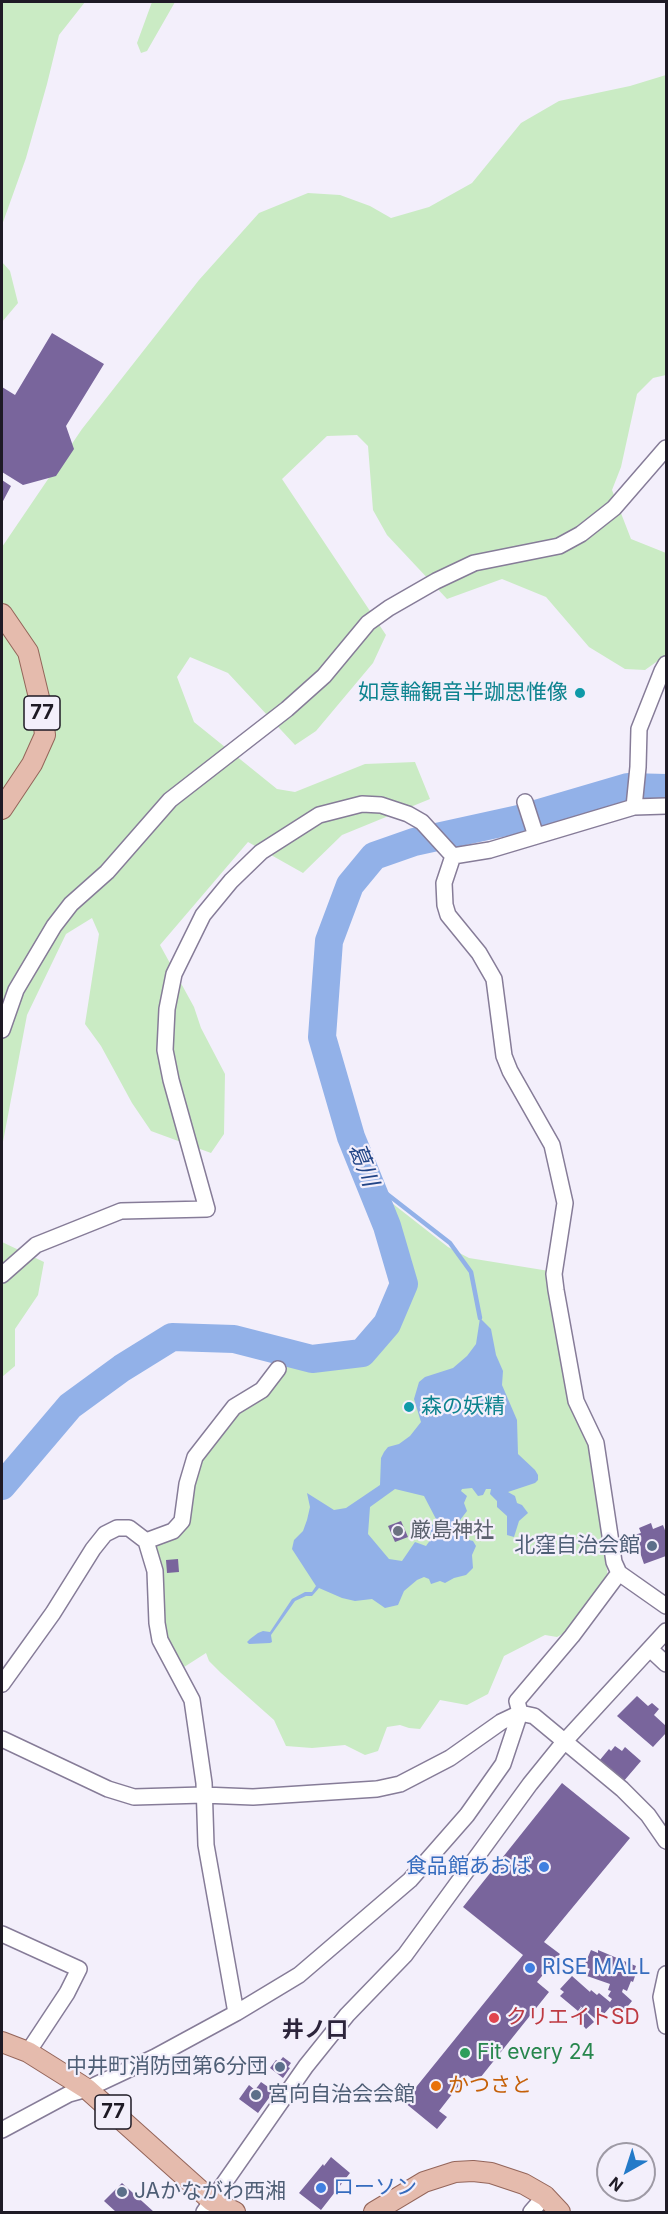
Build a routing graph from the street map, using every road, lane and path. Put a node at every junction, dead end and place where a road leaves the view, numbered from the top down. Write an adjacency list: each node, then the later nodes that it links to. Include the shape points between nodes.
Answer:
1 (666, 448): 10 (street, via 614,508 581,534 559,546 474,563 436,581 368,623 324,676 170,800 107,872 71,904 20,981)
2 (2, 614): 7 (main road, 77, via 28,652 45,735 32,764)
3 (666, 664): 5 (street, via 639,729)
4 (525, 802): 8 (street)
5 (634, 805): 6 (street); 8 (street)
6 (666, 806)
7 (2, 810)
8 (536, 836): 9 (street, via 490,850)
9 (450, 852): 11 (street, via 408,814 381,805 362,804 337,809 310,821 261,852 203,915 174,974 165,1028 171,1080 207,1209 121,1211 36,1245); 14 (street, via 444,883 448,915 494,979 504,1056 552,1145 565,1203 554,1274 556,1290 576,1401 596,1443 614,1562)
10 (2, 1030)
11 (2, 1275)
12 (278, 1369): 13 (street, via 262,1390 234,1407 195,1457 182,1521 173,1531)
13 (146, 1541): 19 (street, via 129,1528 105,1534); 23 (street, via 155,1571 160,1640 192,1700)
14 (619, 1573): 15 (street); 20 (street, via 517,1701)
15 (666, 1606)
16 (666, 1631): 17 (street)
17 (650, 1649): 18 (street); 22 (street)
18 (666, 1664)
19 (2, 1684)
20 (520, 1713): 22 (street, via 534,1716); 23 (street, via 450,1758 400,1784 310,1794); 27 (street, via 503,1764 467,1815 422,1867 299,1975)
21 (2, 1739): 23 (street, via 108,1789 135,1797)
22 (564, 1742): 24 (street, via 622,1789 648,1815); 34 (street, via 405,1955 306,2066)
23 (203, 1795): 27 (street, via 206,1845)
24 (666, 1841)
25 (2, 1934): 30 (street, via 79,1969)
26 (666, 1974): 28 (street, via 661,1997)
27 (236, 2013): 31 (street)
28 (666, 2026)
29 (2, 2042): 30 (main road, 77)
30 (28, 2052): 31 (main road, 77)
31 (87, 2089): 32 (street, via 69,2094); 34 (main road, 77)
32 (2, 2130)
33 (545, 2196): 36 (main road, via 491,2173 454,2172 424,2182); 37 (street); 38 (main road)
34 (208, 2207): 35 (main road, 77)
35 (235, 2212)
36 (374, 2212)
37 (531, 2212)
38 (561, 2212)

